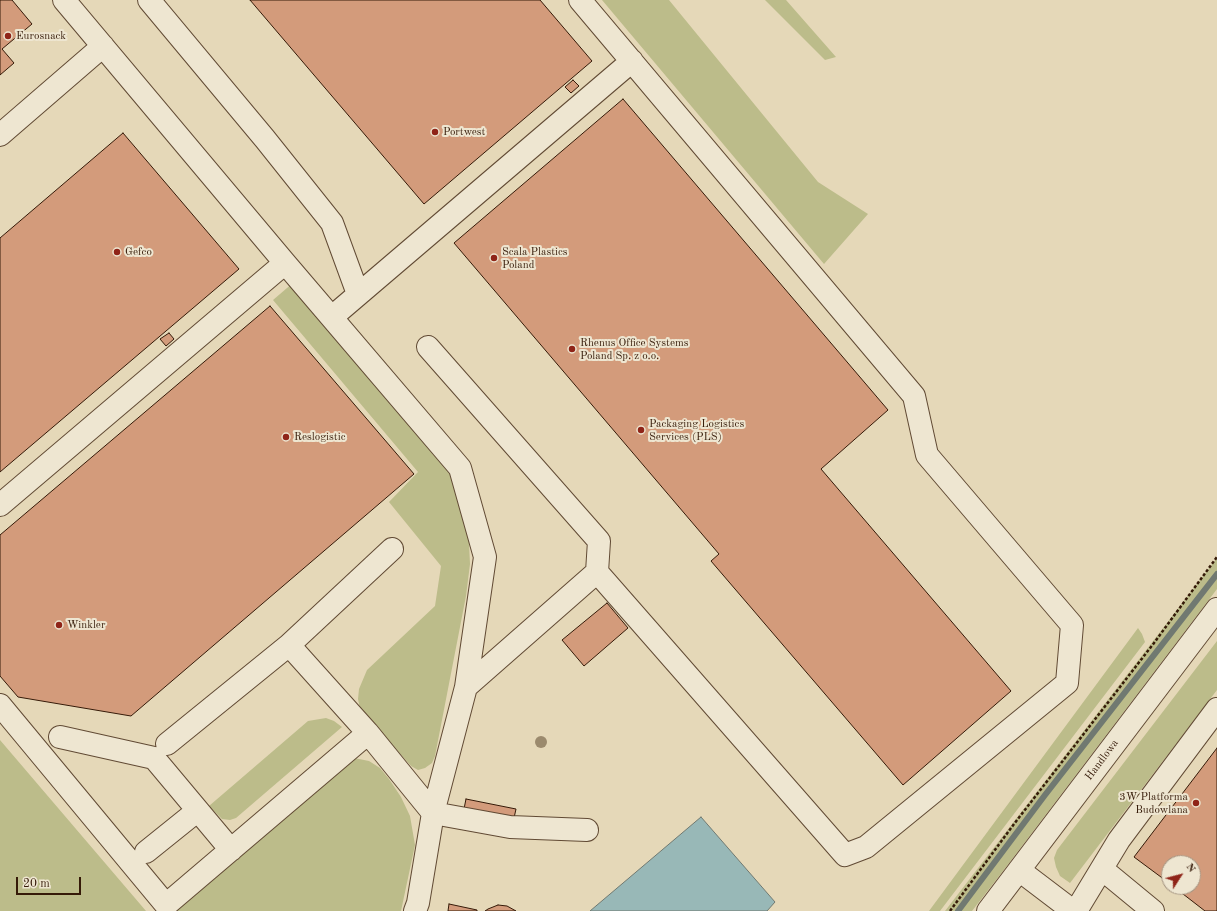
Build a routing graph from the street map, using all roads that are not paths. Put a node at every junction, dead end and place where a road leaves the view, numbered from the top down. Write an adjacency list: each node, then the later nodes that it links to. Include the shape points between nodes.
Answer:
1 (64, 0): 4 (street)
2 (149, 0): 8 (street, via 332,223)
3 (580, 0): 5 (street)
4 (104, 46): 6 (street); 7 (street)
5 (632, 61): 8 (street); 13 (street, via 914,396 927,455 1072,625 1067,683 866,847 845,855)
6 (0, 135)
7 (285, 263): 9 (street); 11 (street)
8 (358, 294): 9 (street)
9 (332, 317): 16 (street, via 460,468 485,557)
10 (428, 347): 13 (street, via 599,541)
11 (0, 505)
12 (392, 549): 15 (street)
13 (597, 572): 16 (street)
14 (1217, 609): 28 (street, Handlowa)
15 (289, 645): 19 (street); 21 (street)
16 (466, 687): 23 (street)
17 (0, 705): 25 (street, via 166,905)
18 (1217, 709): 27 (street, via 1119,840)
19 (368, 733): 23 (street); 25 (street)
20 (60, 737): 22 (street, via 154,758)
21 (167, 744)
22 (197, 810): 25 (street); 26 (street)
23 (433, 813): 24 (street, via 510,826); 29 (street)
24 (587, 830)
25 (231, 850)
26 (146, 852)
27 (1102, 869): 32 (street); 33 (street)
28 (1019, 870): 30 (street, Handlowa); 31 (street)
29 (417, 908)
30 (988, 911)
31 (1073, 911)
32 (1076, 911)
33 (1153, 911)

